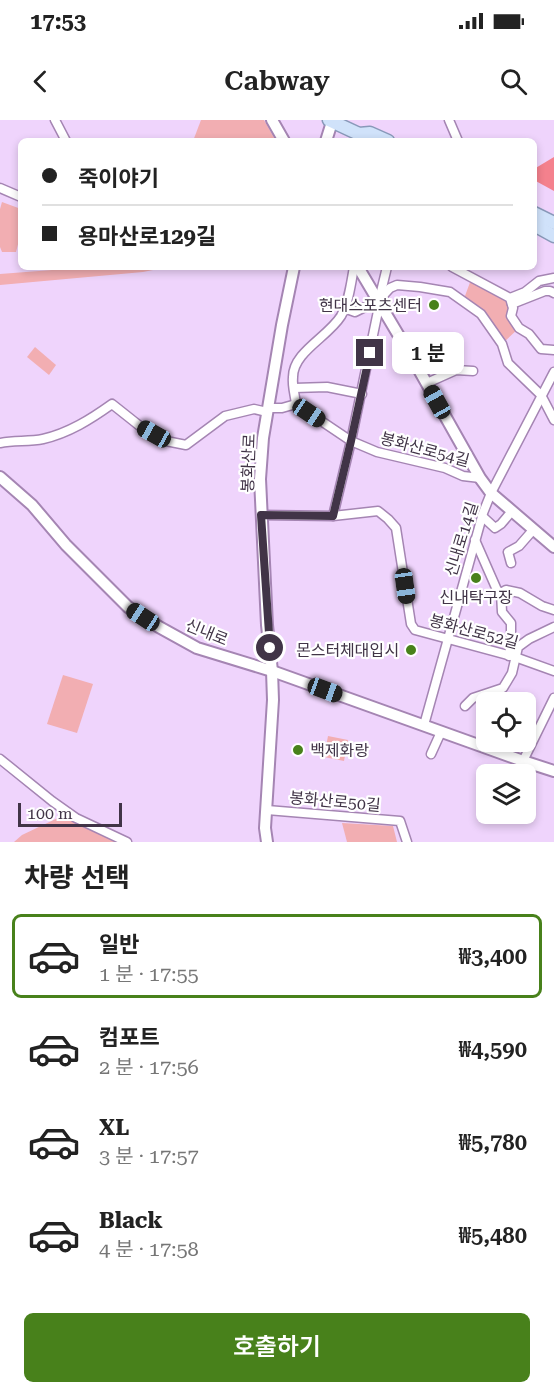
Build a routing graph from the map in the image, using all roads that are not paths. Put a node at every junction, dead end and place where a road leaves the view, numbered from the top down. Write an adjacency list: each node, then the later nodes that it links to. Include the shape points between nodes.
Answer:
1 (55, 120): 6 (street)
2 (272, 120): 7 (main road)
3 (449, 120): 10 (street)
4 (331, 121): 5 (main road); 8 (main road)
5 (361, 137): 9 (main road, via 370,133)
6 (64, 138)
7 (282, 138)
8 (327, 138)
9 (381, 138)
10 (457, 138)
11 (0, 188): 12 (street)
12 (18, 195)
13 (537, 214): 14 (main road)
14 (554, 223)
15 (537, 227): 16 (main road)
16 (554, 236)
17 (293, 270): 35 (main road, 봉화산로)
18 (355, 270): 26 (street)
19 (358, 270): 24 (main road)
20 (386, 270): 24 (street)
21 (457, 270): 25 (street)
22 (554, 278): 25 (street, via 539,281)
23 (554, 293): 25 (street, via 545,291)
24 (379, 300): 26 (street, via 355,312); 30 (main road); 32 (street); 33 (street, via 397,285 450,292 481,314 502,344 508,363)
25 (511, 301): 27 (street, via 512,316 519,328 529,333 541,349)
26 (344, 308): 31 (street, via 333,326 296,363)
27 (554, 350)
28 (473, 371): 30 (street, via 456,370)
29 (554, 372): 33 (street, 신내로14길)
30 (427, 383): 40 (main road)
31 (294, 388): 32 (street, via 327,387); 34 (street)
32 (362, 394): 37 (street)
33 (541, 395): 36 (street); 41 (street, 신내로14길)
34 (296, 404): 35 (street); 37 (street, 봉화산로54길)
35 (268, 410): 38 (street, via 225,416 186,446 166,441 141,427 112,404 78,426 43,439); 43 (main road, 봉화산로, via 262,446)
36 (554, 420)
37 (351, 441): 40 (street, 봉화산로54길, via 377,452); 44 (street)
38 (0, 443)
39 (0, 477): 55 (main road, 신내로, via 32,505 66,546 128,607 197,648)
40 (480, 478): 41 (main road)
41 (491, 493): 42 (main road); 45 (street, 신내로14길)
42 (512, 512): 45 (street, via 495,528); 46 (main road)
43 (261, 515): 44 (street, 봉화산로52길); 55 (main road, 봉화산로)
44 (333, 516): 53 (street, 봉화산로52길, via 375,510 388,519 396,528 411,624 418,632)
45 (482, 516): 47 (street, 신내로14길)
46 (533, 530): 48 (main road); 49 (street, via 508,552)
47 (475, 540): 50 (street, via 496,590); 53 (street, 신내로14길)
48 (554, 547)
49 (511, 563)
50 (501, 593): 51 (street, via 518,593); 54 (street, via 502,612 511,623)
51 (554, 610)
52 (554, 627): 54 (street, via 529,639)
53 (448, 638): 54 (street, 봉화산로52길); 59 (street, 신내로14길)
54 (512, 657): 56 (street, 봉화산로52길); 58 (street, via 512,673 503,688 472,698)
55 (272, 671): 59 (main road, 신내로); 65 (main road, 봉화산로)
56 (554, 671)
57 (554, 698): 63 (street)
58 (465, 706)
59 (424, 725): 60 (main road, 신내로)
60 (441, 732): 61 (street); 63 (main road, 신내로)
61 (431, 754)
62 (0, 759): 66 (street, via 76,818)
63 (523, 761): 64 (main road, 신내로)
64 (554, 771)
65 (267, 810): 67 (main road, 봉화산로); 68 (street, 봉화산로50길, via 400,821)
66 (127, 842)
67 (267, 842)
68 (407, 842)

